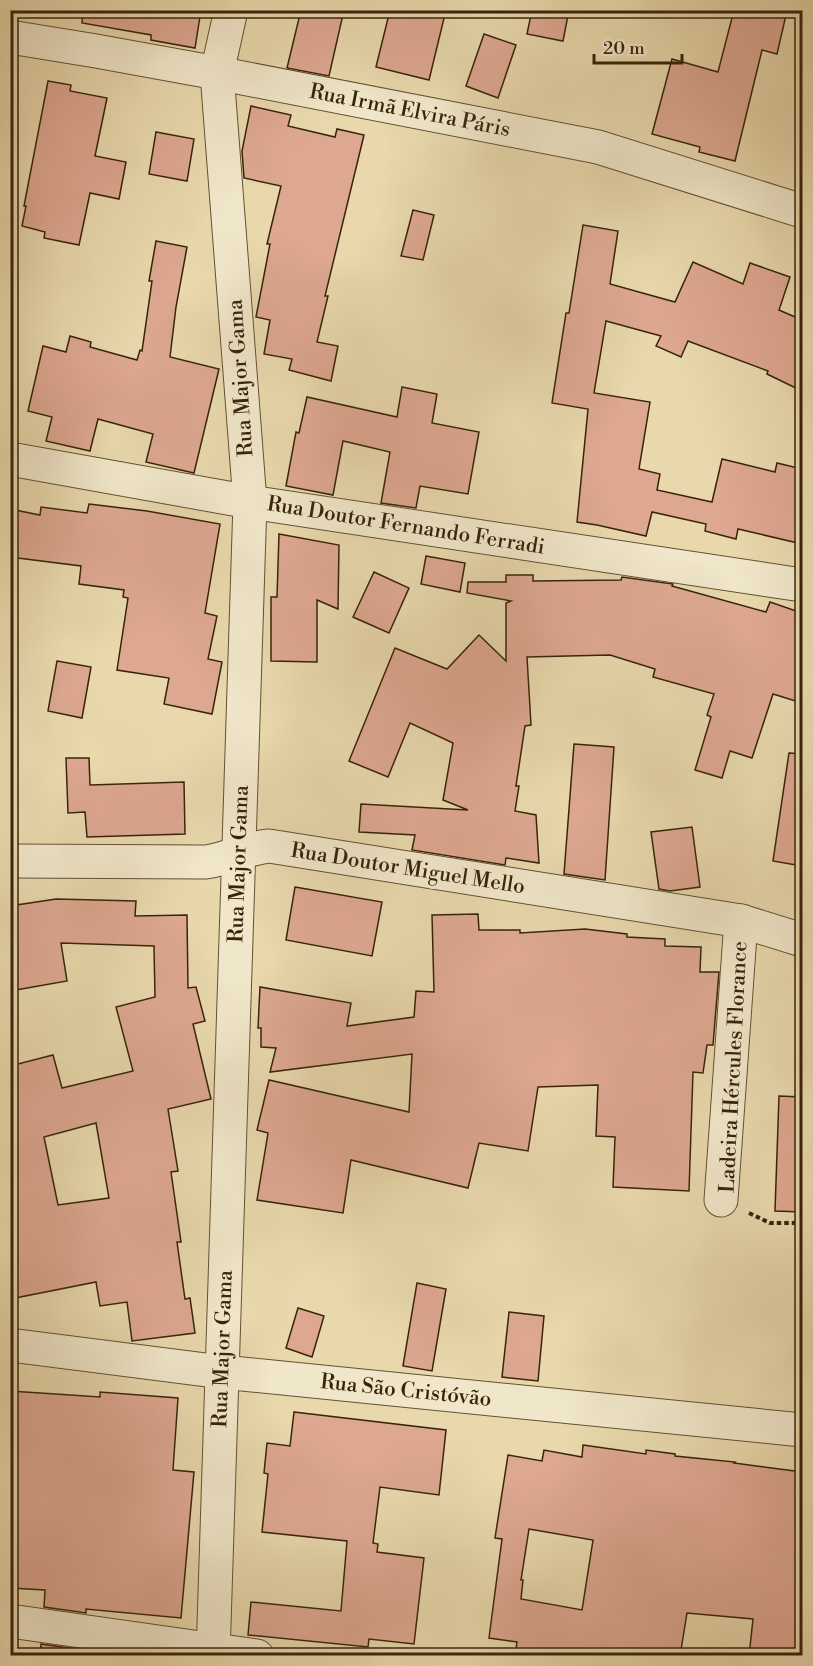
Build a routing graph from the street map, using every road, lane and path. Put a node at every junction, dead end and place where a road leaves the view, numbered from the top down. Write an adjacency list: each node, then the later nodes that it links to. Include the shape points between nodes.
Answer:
1 (231, 10): 3 (street, Rua Major Gama)
2 (10, 37): 3 (street, Rua Irmã Elvira Páris)
3 (217, 73): 4 (street, Rua Irmã Elvira Páris, via 598,147); 6 (street, Rua Major Gama)
4 (802, 211)
5 (10, 459): 6 (street, Rua Doutor Fernando Ferradi)
6 (250, 502): 7 (street, Rua Doutor Fernando Ferradi); 8 (street, Rua Major Gama)
7 (802, 585)
8 (239, 852): 9 (street, Rua Doutor Miguel Mello, via 206,862); 10 (street, Rua Doutor Miguel Mello, via 269,846); 15 (street, Rua Major Gama)
9 (10, 861)
10 (741, 921): 11 (street, Rua Doutor Miguel Mello); 12 (street, Ladeira Hércules Florance)
11 (802, 940)
12 (721, 1200): 13 (path, Ladeira Hércules Florance, via 770,1223)
13 (802, 1223)
14 (10, 1345): 15 (street, Rua São Cristóvão)
15 (222, 1372): 16 (street, Rua São Cristóvão); 18 (street, Rua Major Gama)
16 (802, 1430)
17 (10, 1621): 18 (street)
18 (213, 1652): 19 (street)
19 (257, 1656)

